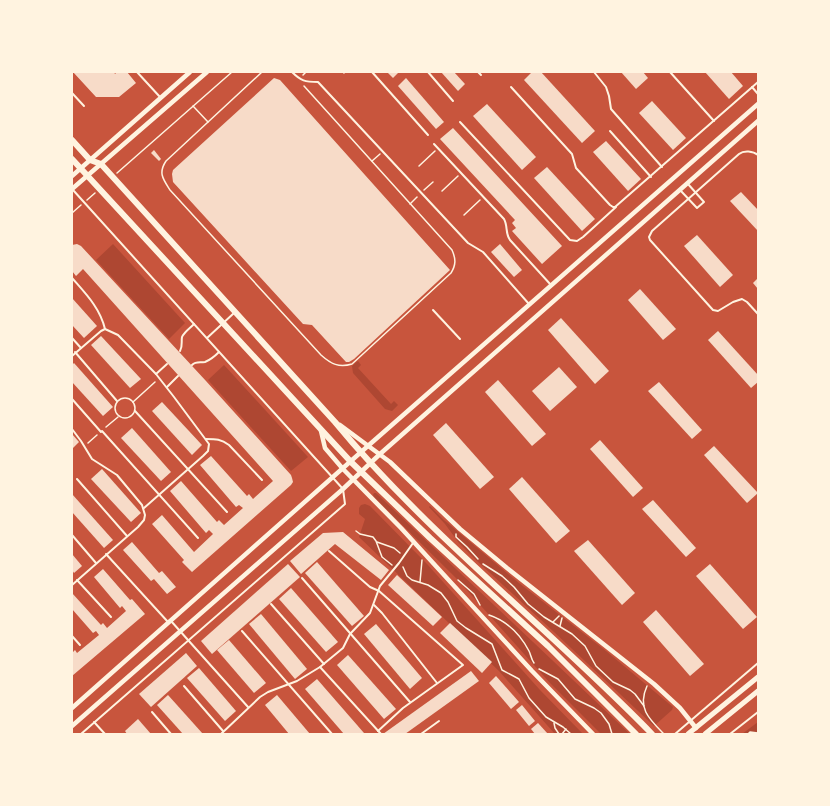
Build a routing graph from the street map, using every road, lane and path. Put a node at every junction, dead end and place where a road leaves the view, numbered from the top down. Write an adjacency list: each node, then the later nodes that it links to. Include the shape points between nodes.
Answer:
1 (137, 72): 19 (lane)
2 (190, 72): 19 (street)
3 (207, 72): 38 (street)
4 (232, 72): 23 (path)
5 (262, 72): 26 (path)
6 (292, 72): 13 (lane)
7 (372, 72): 29 (lane)
8 (428, 72): 20 (lane)
9 (478, 72): 12 (lane)
10 (594, 72): 40 (lane, via 606,87 611,109)
11 (670, 72): 24 (lane)
12 (481, 75)
13 (299, 79): 33 (lane, via 318,82); 37 (path)
14 (758, 82): 16 (lane)
15 (511, 87): 56 (lane, via 572,154 576,168 610,205 615,207)
16 (752, 87): 18 (lane); 24 (lane)
17 (72, 93): 22 (lane)
18 (758, 94)
19 (161, 98): 36 (street)
20 (453, 101)
21 (758, 104): 60 (street)
22 (84, 106)
23 (193, 106): 26 (path); 46 (path)
24 (714, 121): 40 (lane)
25 (758, 121): 47 (street)
26 (208, 122): 37 (path, via 166,161 161,171 163,180 321,355 328,362 341,366 352,364 451,273 455,264 452,250)
27 (460, 122): 56 (lane, via 570,240 580,239)
28 (610, 131): 45 (lane)
29 (428, 135)
30 (72, 140): 36 (main road)
31 (434, 144): 32 (lane)
32 (438, 148): 39 (path); 42 (lane)
33 (383, 151): 37 (path); 61 (lane, via 468,243 483,252)
34 (758, 155): 52 (lane, via 741,152)
35 (72, 159): 41 (main road)
36 (90, 160): 38 (main road); 41 (street)
37 (372, 161)
38 (101, 164): 44 (street); 46 (main road)
39 (419, 166)
40 (662, 167): 45 (lane)
41 (81, 168): 43 (street); 44 (main road)
42 (461, 173): 51 (path); 53 (lane)
43 (72, 176)
44 (87, 176): 48 (street); 49 (main road)
45 (651, 176): 56 (lane)
46 (113, 177): 63 (main road)
47 (687, 183): 50 (street); 52 (lane)
48 (72, 189): 55 (lane)
49 (99, 189): 55 (path); 65 (main road)
50 (680, 189): 54 (lane); 92 (street)
51 (442, 191)
52 (695, 192): 54 (lane); 54 (lane, via 704,202 697,208)
53 (484, 197): 58 (path); 60 (lane, via 505,221 506,233 510,240)
54 (688, 199): 64 (lane, via 652,231 650,240 713,310 718,311 742,299)
55 (84, 202): 57 (path); 66 (lane)
56 (619, 204)
57 (72, 213)
58 (464, 215)
59 (72, 278): 67 (lane, via 96,305)
60 (551, 285): 61 (street)
61 (529, 304): 90 (street)
62 (433, 310): 70 (lane)
63 (235, 312): 65 (lane); 86 (main road)
64 (758, 314)
65 (222, 323): 69 (lane); 88 (main road)
66 (194, 324): 69 (lane); 72 (lane, via 182,338)
67 (105, 329): 71 (lane); 78 (lane, via 118,335)
68 (72, 338): 71 (lane)
69 (207, 338): 74 (lane)
70 (460, 339)
71 (81, 348): 73 (lane)
72 (180, 351)
73 (75, 352): 75 (lane); 83 (lane)
74 (219, 352): 77 (lane, via 210,360 194,362); 98 (lane)
75 (72, 356)
76 (166, 364): 78 (lane)
77 (192, 365)
78 (156, 374): 80 (lane)
79 (178, 376): 81 (lane)
80 (159, 378): 81 (lane); 84 (path)
81 (166, 387): 89 (lane)
82 (72, 399): 103 (lane)
83 (117, 401): 84 (path, via 126,398); 85 (path, via 114,411 118,417 128,418)
84 (133, 402): 85 (path)
85 (135, 411): 95 (lane)
86 (335, 422): 90 (street); 91 (main road)
87 (72, 429): 104 (lane, via 92,459 117,476)
88 (322, 431): 93 (main road); 96 (street, via 325,448)
89 (205, 439): 95 (lane, via 209,444 208,451); 100 (lane, via 223,440)
90 (368, 445): 91 (street); 92 (street)
91 (361, 453): 93 (street); 94 (main road)
92 (380, 454): 94 (street); 106 (street, via 399,469)
93 (351, 462): 96 (street); 97 (main road)
94 (370, 464): 97 (street); 176 (main road)
95 (189, 469): 103 (lane); 105 (lane)
96 (343, 469): 98 (street); 101 (street)
97 (361, 472): 101 (street); 175 (main road, via 548,646)
98 (333, 478): 102 (lane); 131 (street)
99 (77, 479): 109 (lane)
100 (262, 480)
101 (353, 480): 102 (street); 112 (street)
102 (343, 489): 132 (street); 136 (lane, via 345,504)
103 (159, 495): 104 (lane); 110 (lane)
104 (144, 508): 109 (lane, via 144,520)
105 (227, 512)
106 (456, 525): 142 (street); 148 (path, via 456,537 482,563 502,576 544,617 572,634 585,646 596,666 613,682 635,694)
107 (356, 531): 111 (path, via 373,537)
108 (72, 535): 117 (lane)
109 (127, 536): 115 (lane)
110 (198, 538)
111 (376, 541): 116 (path, via 394,548); 119 (path, via 382,557)
112 (414, 542): 114 (street); 116 (lane)
113 (329, 551): 125 (lane, via 370,587)
114 (423, 552): 123 (path); 173 (street)
115 (106, 554): 117 (lane); 131 (lane)
116 (403, 558): 118 (lane)
117 (96, 563): 122 (lane)
118 (399, 563): 119 (lane); 123 (path, via 407,576)
119 (395, 568): 125 (lane, via 380,586)
120 (302, 578): 134 (lane)
121 (457, 579): 128 (path, via 474,594)
122 (77, 580): 124 (lane); 130 (lane)
123 (420, 582): 156 (path, via 441,593 460,624 492,644 502,670 519,679 528,698)
124 (72, 584)
125 (379, 591): 127 (lane); 143 (lane, via 463,665)
126 (271, 604): 139 (lane)
127 (374, 605): 134 (lane, via 370,613); 143 (lane)
128 (481, 605)
129 (488, 614): 174 (path, via 511,626 529,651 532,661 540,669 558,679 575,699 601,713)
130 (111, 617)
131 (170, 622): 132 (lane); 150 (street)
132 (180, 631): 136 (lane); 157 (street)
133 (242, 631): 144 (lane)
134 (350, 634): 139 (lane, via 343,648); 147 (lane)
135 (72, 636): 137 (lane)
136 (188, 639): 149 (lane); 155 (lane)
137 (80, 645)
138 (758, 663): 153 (lane)
139 (324, 664): 140 (lane)
140 (320, 667): 144 (lane); 160 (lane)
141 (758, 677): 158 (main road)
142 (650, 681): 148 (path, via 644,694); 153 (street)
143 (437, 682): 147 (lane)
144 (288, 684): 149 (lane, via 268,692); 167 (lane)
145 (184, 686): 161 (lane)
146 (758, 691): 180 (main road)
147 (410, 702): 160 (lane)
148 (644, 706): 177 (path)
149 (248, 707): 161 (lane)
150 (72, 708)
151 (152, 712): 165 (lane)
152 (758, 712): 181 (lane)
153 (691, 720): 158 (street); 178 (lane)
154 (439, 721): 169 (lane)
155 (94, 722): 163 (lane); 164 (lane)
156 (554, 722): 159 (path); 170 (path)
157 (72, 726)
158 (696, 728): 179 (main road)
159 (566, 729): 171 (path); 172 (path)
160 (378, 730): 168 (lane)
161 (224, 732): 166 (lane)
162 (758, 732): 182 (path)
163 (81, 734)
164 (105, 734)
165 (171, 734)
166 (221, 734)
167 (332, 734)
168 (381, 734)
169 (421, 734)
170 (559, 734)
171 (562, 734)
172 (571, 734)
173 (593, 734)
174 (612, 734)
175 (636, 734)
176 (652, 734)
177 (664, 734)
178 (675, 734)
179 (688, 734)
180 (705, 734)
181 (730, 734)
182 (748, 734)

